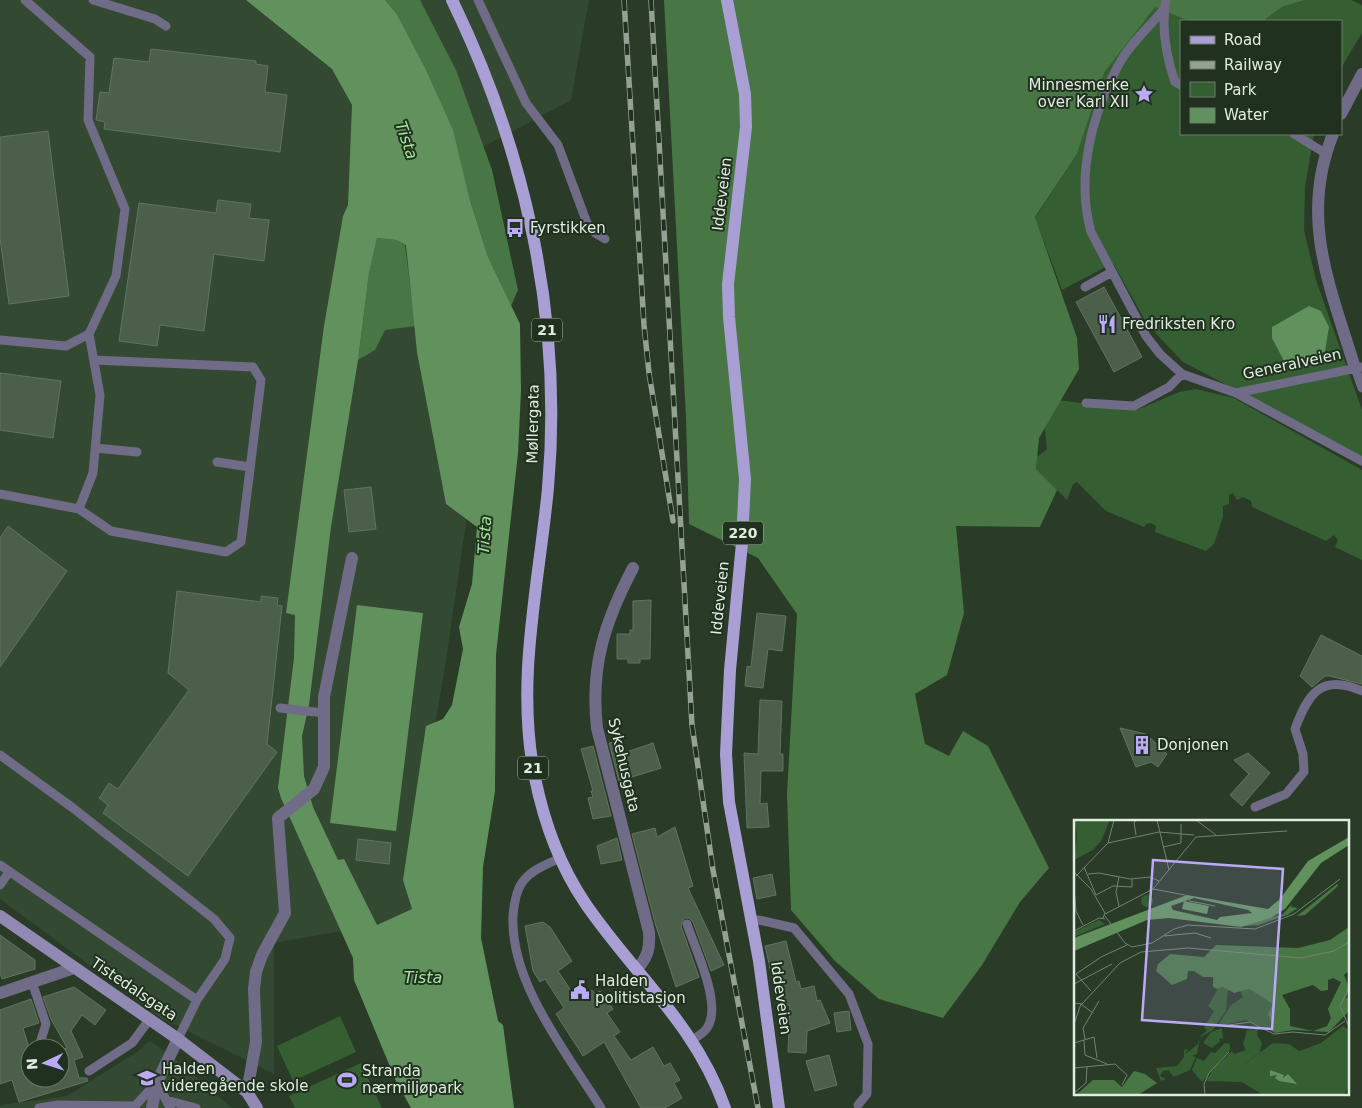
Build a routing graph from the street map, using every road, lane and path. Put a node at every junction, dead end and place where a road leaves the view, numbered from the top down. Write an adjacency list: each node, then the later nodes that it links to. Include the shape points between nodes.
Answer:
1 (25, 0): 17 (lane, via 90,56 88,120 125,209 116,276)
2 (93, 0): 7 (lane, via 155,19)
3 (452, 0): 39 (main road, Møllergata / 21, via 502,117 528,202 543,288 550,362 550,446 530,640 529,744 536,784)
4 (478, 0): 14 (lane, via 526,103 558,145 587,224)
5 (726, 0): 44 (main road, Iddeveien / 220, via 744,94 746,127 728,284 729,325 745,479 726,754 729,802)
6 (1165, 4): 9 (lane, via 1168,62 1175,82); 15 (lane, via 1123,58 1098,109 1091,134 1085,188 1086,214 1091,232)
7 (166, 26)
8 (1362, 74): 10 (street)
9 (1180, 84)
10 (1342, 112)
11 (1296, 135): 13 (lane)
12 (1333, 135): 13 (street, Generalveien)
13 (1325, 153): 20 (street, Generalveien, via 1318,185 1317,222 1324,268)
14 (605, 239)
15 (1112, 272): 16 (lane); 21 (lane, via 1146,336)
16 (1085, 287)
17 (90, 334): 18 (lane, via 66,346); 19 (lane)
18 (0, 340)
19 (94, 360): 25 (lane, via 100,395); 29 (lane, via 253,367 261,380)
20 (1358, 367): 22 (lane); 23 (lane, Generalveien)
21 (1182, 374): 23 (lane); 24 (lane, via 1169,386 1134,406)
22 (1362, 388)
23 (1236, 393): 28 (lane)
24 (1086, 403)
25 (95, 448): 26 (lane); 31 (lane, via 93,473)
26 (137, 452)
27 (217, 462): 29 (lane)
28 (1362, 462)
29 (250, 467): 31 (lane, via 241,542 226,552 111,531)
30 (0, 494): 31 (lane)
31 (79, 509)
32 (352, 558): 36 (street)
33 (633, 568): 47 (street, Sykehusgata, via 616,601 600,645 595,711 649,932 650,947)
34 (1362, 691): 38 (lane, via 1346,684 1332,684 1310,695 1295,729 1303,754 1304,772 1286,794)
35 (280, 708): 36 (lane)
36 (318, 713): 57 (street, via 324,767 314,789 278,818 285,913 256,972 256,1042)
37 (0, 756): 50 (lane, via 73,808 214,918 230,938 224,959)
38 (1255, 807)
39 (560, 858): 47 (main road, 21, via 585,903); 64 (lane, via 524,880 518,892 513,931 517,955 538,1006)
40 (0, 865): 41 (lane)
41 (10, 872): 42 (lane); 50 (lane)
42 (0, 885)
43 (0, 916): 46 (street, Tistedalsgata)
44 (750, 921): 59 (lane, via 794,928 849,994 868,1044 868,1094); 66 (main road, Iddeveien / 220, via 766,1007)
45 (687, 924): 54 (lane, via 710,990 712,1016 707,1029)
46 (74, 968): 48 (street); 51 (street, Tistedalsgata)
47 (637, 969): 54 (main road, 21)
48 (32, 982): 49 (street); 52 (lane, via 46,1024)
49 (0, 993)
50 (197, 1000): 53 (lane)
51 (149, 1020): 53 (street, Tistedalsgata); 55 (lane, via 132,1043)
52 (42, 1038)
53 (178, 1039): 56 (street); 57 (street, Tistedalsgata)
54 (692, 1040): 65 (main road, 21)
55 (89, 1072)
56 (157, 1082): 58 (lane); 60 (lane, via 135,1106 58,1105); 61 (street)
57 (247, 1092): 63 (street)
58 (168, 1104): 62 (lane)
59 (858, 1105)
60 (39, 1108)
61 (152, 1108)
62 (196, 1108)
63 (256, 1108)
64 (602, 1108)
65 (725, 1108)
66 (778, 1108)

